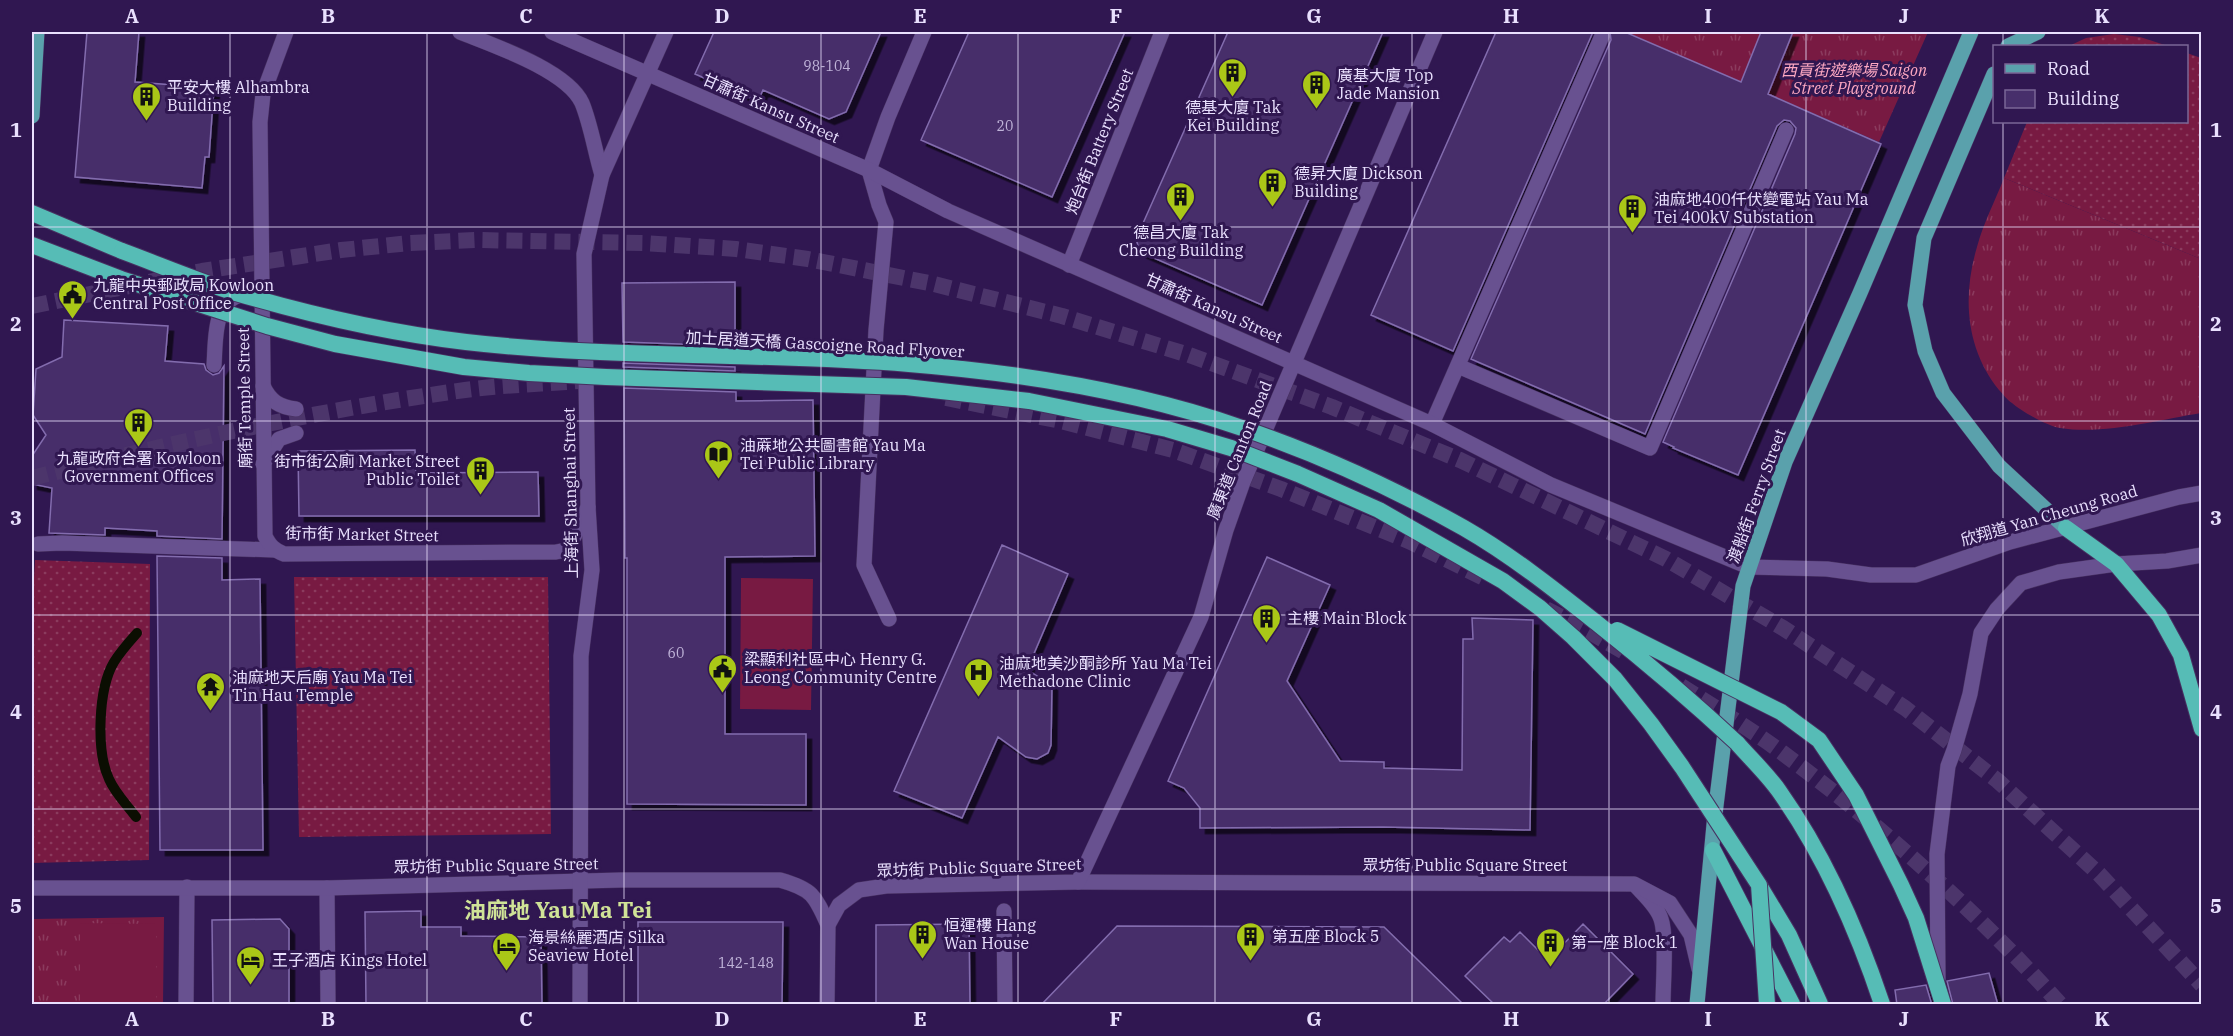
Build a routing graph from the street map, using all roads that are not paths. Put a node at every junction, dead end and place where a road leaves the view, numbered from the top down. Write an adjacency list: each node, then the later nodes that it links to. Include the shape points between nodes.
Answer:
1 (37, 32): 15 (main road)
2 (460, 32): 18 (main road, via 540,67 572,88 581,103)
3 (552, 32): 13 (main road, 甘肅街 Kansu Street)
4 (666, 32): 13 (main road, 上海街 Shanghai Street)
5 (924, 32): 17 (main road)
6 (1162, 32): 21 (main road, 炮台街 Battery Street)
7 (1435, 32): 23 (main road, 廣東道 Canton Road)
8 (1971, 32): 38 (main road, 渡船街 Ferry Street, via 1785,462)
9 (2038, 32): 12 (main road)
10 (287, 33): 22 (main road, 廟街 Temple Street, via 263,94 260,122)
11 (1602, 36): 25 (main road)
12 (2009, 45)
13 (648, 73): 17 (main road, 甘肅街 Kansu Street); 18 (main road, 上海街 Shanghai Street)
14 (1993, 79): 33 (main road, via 1924,238 1915,305 1924,351 1943,393 1999,466)
15 (32, 116)
16 (1786, 130): 25 (main road, via 1650,448)
17 (869, 170): 21 (main road, 甘肅街 Kansu Street, via 948,211); 41 (main road, via 886,222 876,330 864,565)
18 (602, 175): 32 (main road, 上海街 Shanghai Street, via 584,254)
19 (32, 213): 40 (highway, 加士居道天橋 Gascoigne Road Flyover, bridge, via 233,292 404,333 531,348 908,364 1031,378 1172,408 1238,426 1388,489 1466,530)
20 (32, 245): 48 (highway, bridge, via 226,314 335,344 404,357 529,373 959,392 1098,414 1231,448 1379,510 1503,581 1540,608 1614,679 1651,724)
21 (1069, 265): 23 (main road, 甘肅街 Kansu Street)
22 (261, 294): 24 (main road, via 239,294 221,311); 26 (main road, 廟街 Temple Street)
23 (1294, 363): 28 (main road, 甘肅街 Kansu Street); 46 (main road, 廣東道 Canton Road, via 1243,482 1201,617)
24 (214, 365)
25 (1458, 366): 28 (main road)
26 (263, 386): 27 (main road, via 273,402); 30 (main road, 廟街 Temple Street)
27 (296, 409)
28 (1432, 424): 38 (main road, 甘肅街 Kansu Street, via 1551,485)
29 (296, 433): 30 (main road, via 279,439)
30 (263, 464): 35 (main road, 廟街 Temple Street, via 265,536)
31 (2202, 493): 33 (main road, 欣翔道 Yan Cheung Road)
32 (588, 507): 35 (main road, 街市街 Market Street, via 566,550 555,552 284,554); 45 (main road, 上海街 Shanghai Street, via 592,570 581,656)
33 (2066, 528): 37 (highway); 39 (main road, 欣翔道 Yan Cheung Road, via 2010,542 1916,575)
34 (38, 544): 35 (main road, 街市街 Market Street)
35 (274, 550)
36 (2202, 555): 37 (main road)
37 (2116, 564): 42 (highway, via 2159,615 2181,655); 66 (main road, via 2059,572 2021,583 1996,609 1981,633 1970,694 1948,766 1937,854)
38 (1749, 567): 39 (main road, 甘肅街 Kansu Street, via 1827,569); 44 (main road, 渡船街 Ferry Street, via 1743,586)
39 (1871, 575)
40 (1588, 616): 65 (highway, 加士居道天橋 Gascoigne Road Flyover, bridge, via 1692,701 1737,743 1778,790 1828,871); 66 (highway, bridge, via 1781,712 1819,740 1856,795 1916,918)
41 (889, 619)
42 (2201, 723): 43 (highway)
43 (2202, 729)
44 (1713, 850): 54 (main road, 渡船街 Ferry Street); 63 (highway)
45 (581, 881): 51 (main road, 眾坊街 Public Square Street); 53 (main road, 眾坊街 Public Square Street, via 780,880 803,887 818,901); 58 (main road, 上海街 Shanghai Street)
46 (1078, 882): 47 (main road, 眾坊街 Public Square Street); 53 (main road, 眾坊街 Public Square Street, via 886,886 859,890 839,905)
47 (1634, 884): 54 (main road, 眾坊街 Public Square Street, via 1670,903 1691,935); 61 (main road, via 1661,918)
48 (1759, 885): 62 (highway, bridge); 64 (highway, via 1789,935)
49 (187, 887): 50 (main road, 眾坊街 Public Square Street); 51 (main road, 眾坊街 Public Square Street); 56 (main road)
50 (32, 888)
51 (327, 888): 57 (main road)
52 (1004, 911): 60 (main road)
53 (828, 925): 59 (main road)
54 (1700, 972): 55 (main road, 渡船街 Ferry Street)
55 (1697, 1004)
56 (186, 1005)
57 (328, 1005)
58 (580, 1005)
59 (827, 1005)
60 (1005, 1005)
61 (1663, 1005)
62 (1767, 1005)
63 (1792, 1005)
64 (1820, 1005)
65 (1882, 1005)
66 (1940, 1005)

